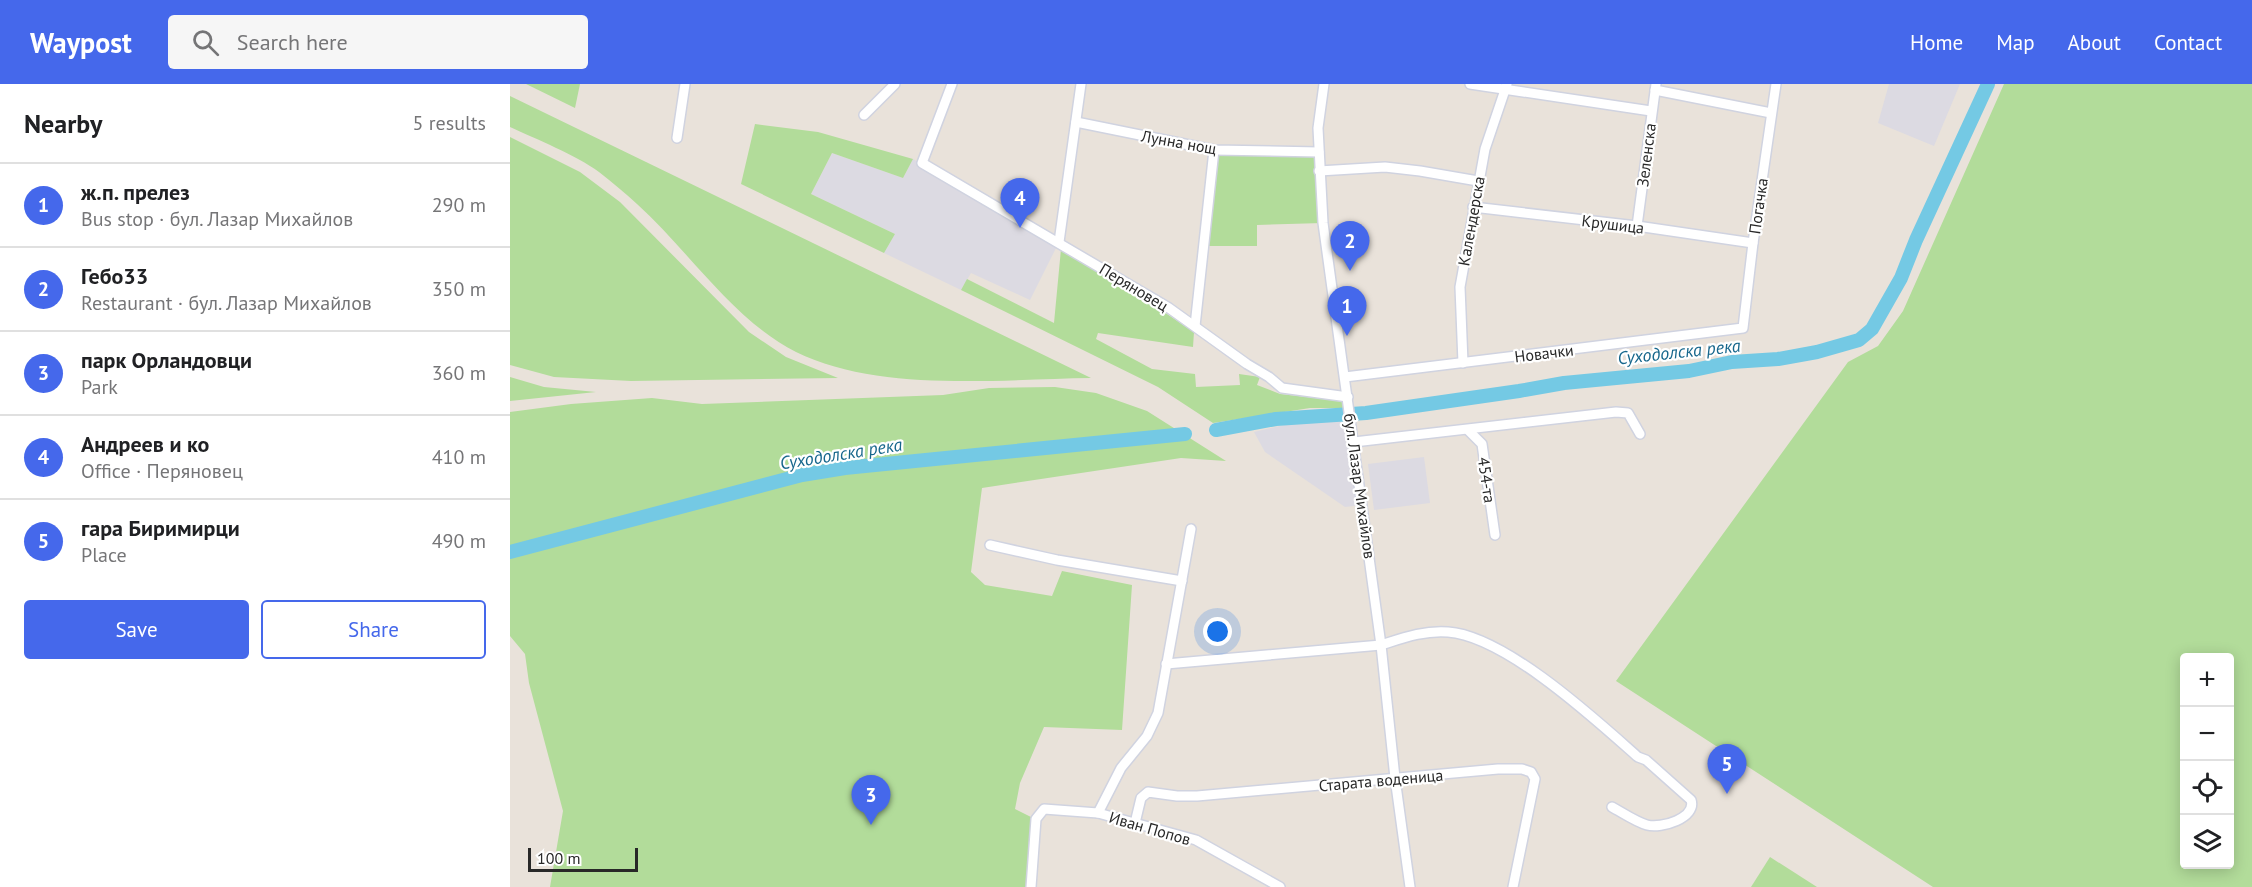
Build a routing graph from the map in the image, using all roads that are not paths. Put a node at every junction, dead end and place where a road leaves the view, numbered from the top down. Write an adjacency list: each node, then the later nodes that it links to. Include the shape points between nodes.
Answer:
1 (685, 84): 14 (street)
2 (895, 84): 12 (street)
3 (952, 84): 21 (street, Перяновец, via 922,163)
4 (1081, 84): 13 (street)
5 (1324, 84): 16 (street, бул. Лазар Михайлов)
6 (1470, 84): 8 (street)
7 (1776, 84): 11 (street, Погачка)
8 (1506, 87): 10 (street); 18 (street, Календерска)
9 (1655, 87): 10 (street, Зеленска); 11 (street)
10 (1651, 111): 20 (street, Зеленска)
11 (1772, 113): 22 (street, Погачка)
12 (864, 115)
13 (1076, 122): 15 (street, Лунна нощ); 21 (street)
14 (677, 138)
15 (1214, 150): 16 (street, Лунна нощ); 23 (street)
16 (1318, 152): 17 (street, бул. Лазар Михайлов)
17 (1319, 171): 18 (street, via 1385,166); 26 (street, бул. Лазар Михайлов)
18 (1478, 181): 19 (street, Календерска)
19 (1473, 207): 20 (street, Крушица); 25 (street, Календерска, via 1460,287)
20 (1637, 226): 22 (street, Крушица)
21 (1059, 242): 23 (street, Перяновец)
22 (1753, 243): 24 (street, Погачка)
23 (1195, 326): 27 (street, Перяновец, via 1282,388)
24 (1743, 328): 25 (street, Новачки)
25 (1463, 363): 26 (street, Новачки)
26 (1345, 377): 27 (street, бул. Лазар Михайлов)
27 (1348, 398): 30 (street, бул. Лазар Михайлов)
28 (1468, 430): 29 (street, via 1616,412 1628,413); 30 (street); 32 (street, 454-та, via 1482,444)
29 (1640, 434)
30 (1354, 442): 35 (street, бул. Лазар Михайлов)
31 (1191, 529): 34 (street)
32 (1495, 535)
33 (990, 545): 34 (street)
34 (1182, 581): 36 (street)
35 (1381, 645): 36 (street); 37 (street, бул. Лазар Михайлов); 38 (street, via 1411,635 1447,632 1469,636 1496,649 1538,675 1646,760 1693,805 1688,816 1649,826)
36 (1166, 664): 39 (street, via 1158,713 1147,736 1121,768)
37 (1395, 778): 40 (street, Старата воденица, via 1197,796 1148,792 1141,798); 43 (street, бул. Лазар Михайлов); 44 (street, Старата воденица, via 1498,769 1531,772 1535,779)
38 (1612, 807)
39 (1098, 813): 40 (street, Иван Попов); 41 (street, Иван Попов, via 1044,809 1036,819)
40 (1135, 823): 42 (street, Иван Попов, via 1196,840)
41 (1032, 887)
42 (1280, 887)
43 (1410, 887)
44 (1513, 887)

